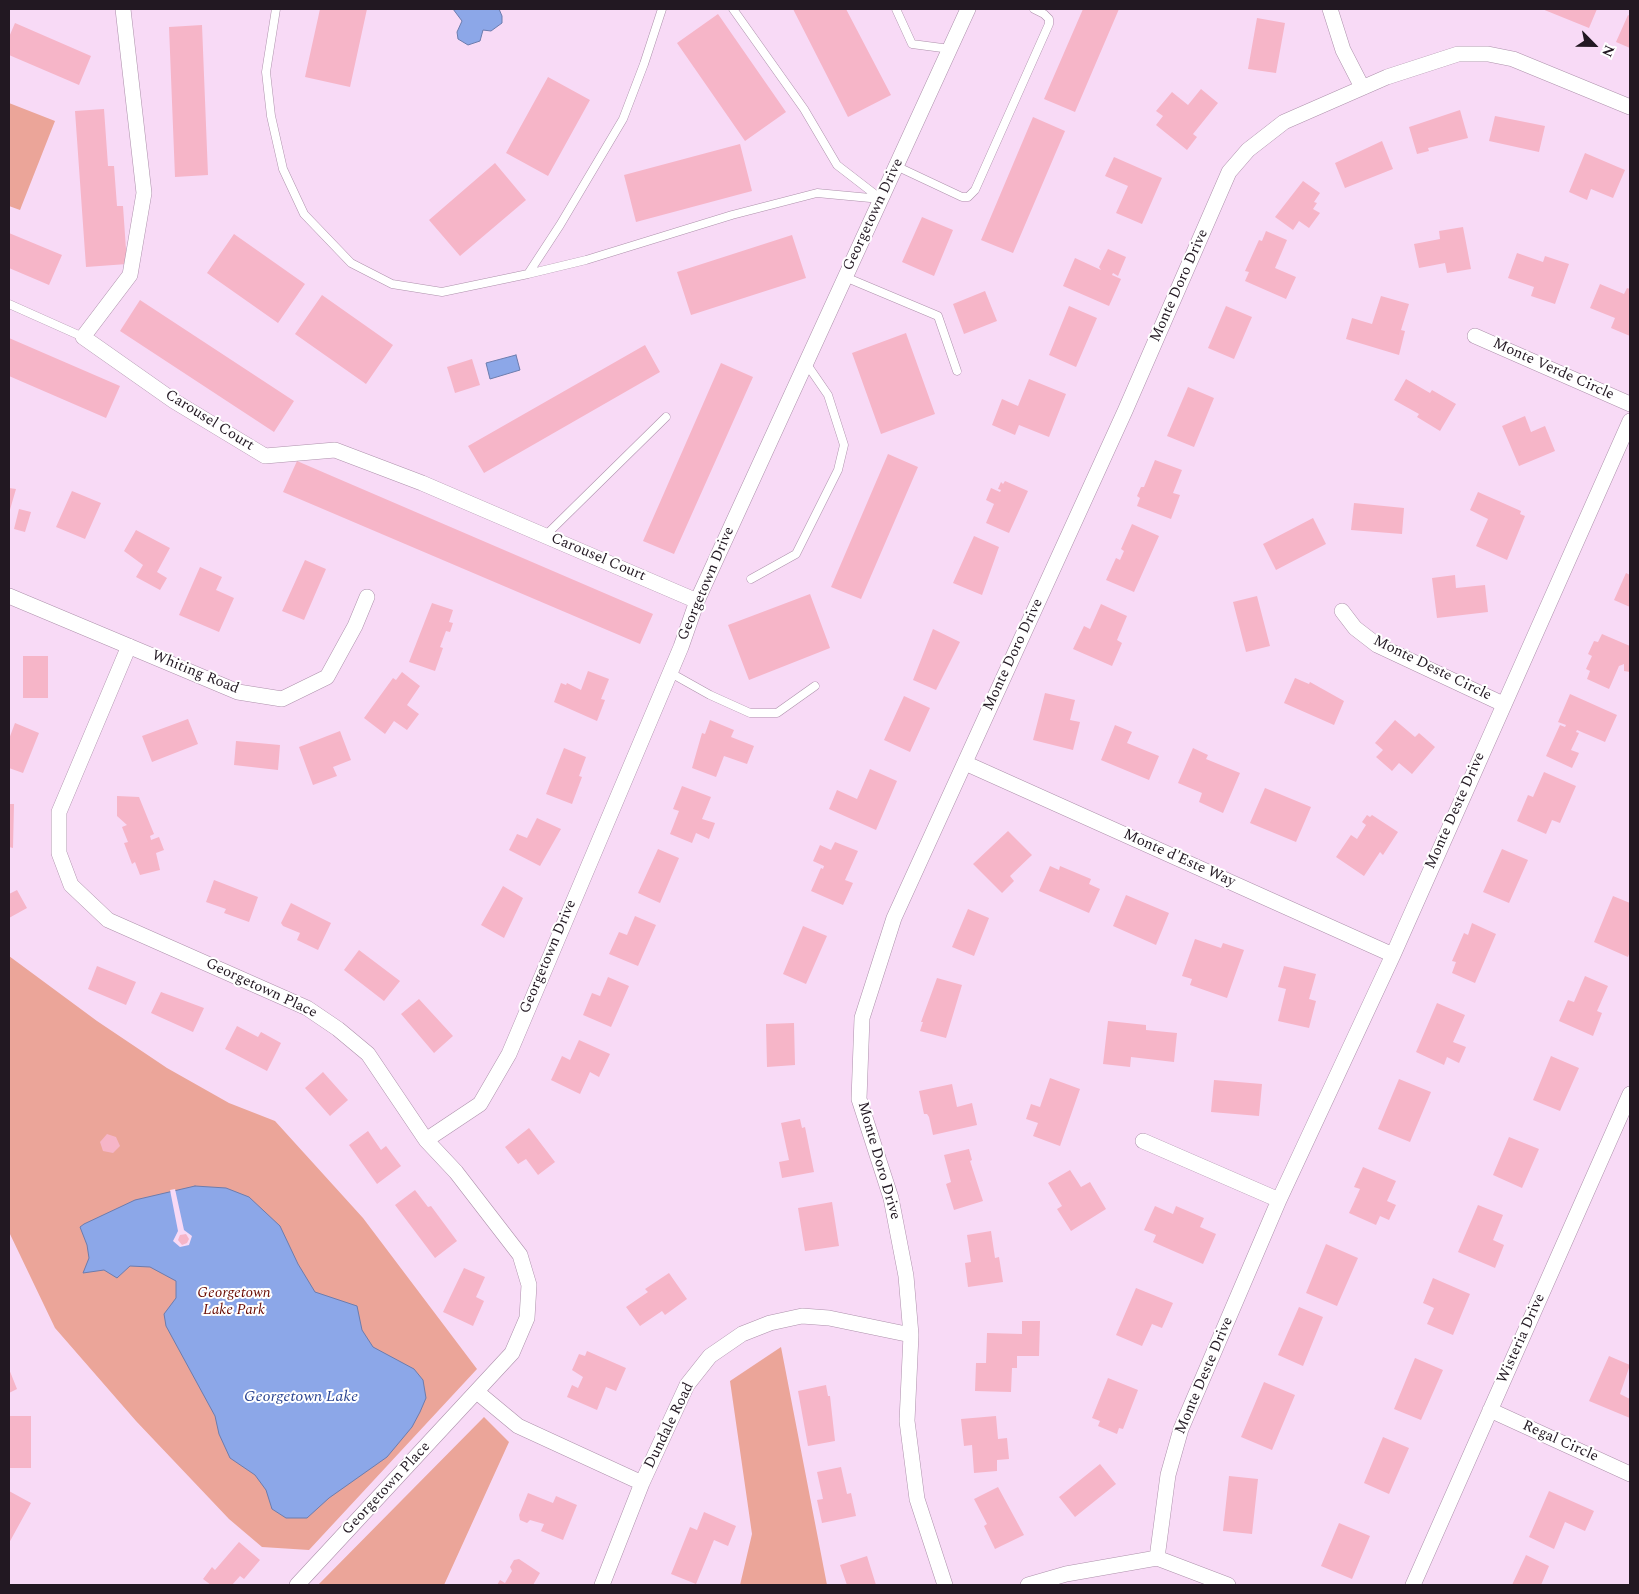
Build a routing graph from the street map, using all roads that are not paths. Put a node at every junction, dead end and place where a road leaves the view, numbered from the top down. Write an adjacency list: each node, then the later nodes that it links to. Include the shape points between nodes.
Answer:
1 (123, 9): 18 (street, via 144,192 130,275)
2 (276, 9): 14 (lane, via 266,72 271,116 283,169 304,214 351,263 392,284 442,292)
3 (662, 9): 14 (lane, via 623,119)
4 (734, 9): 13 (lane, via 804,109 837,165)
5 (896, 9): 9 (lane, via 912,44)
6 (968, 9): 9 (street, Georgetown Drive)
7 (1034, 9): 12 (lane, via 1050,19 1049,24 975,190 968,197 962,197)
8 (1330, 9): 10 (street, via 1343,50)
9 (950, 48): 12 (street, Georgetown Drive)
10 (1362, 87): 11 (street, Monte Doro Drive, via 1458,54 1488,54 1513,59); 34 (street, Monte Doro Drive, via 1284,122 1248,150 1229,172 1125,411)
11 (1630, 107)
12 (896, 166): 13 (street, Georgetown Drive)
13 (881, 199): 14 (lane, via 817,193); 15 (street, Georgetown Drive)
14 (528, 274)
15 (846, 277): 19 (street, Georgetown Drive); 20 (lane, via 938,316)
16 (9, 304): 18 (lane)
17 (1475, 336): 21 (street, Monte Verde Circle)
18 (83, 337): 24 (street, Carousel Court, via 174,401 265,456 335,450)
19 (806, 363): 25 (lane, via 828,395 844,445 838,470 796,554); 28 (street, Georgetown Drive)
20 (957, 371)
21 (1630, 404)
22 (666, 417): 24 (lane)
23 (1630, 422): 33 (street, Monte Deste Drive)
24 (545, 536): 28 (street, Carousel Court)
25 (751, 579)
26 (9, 596): 30 (street, Whiting Road)
27 (367, 597): 30 (street, Whiting Road, via 327,677 282,699 238,692)
28 (697, 601): 31 (street, Georgetown Drive)
29 (1342, 611): 33 (street, Monte Deste Circle, via 1355,628 1377,645)
30 (129, 646): 37 (street, Georgetown Place, via 59,812 59,854 71,885 108,920 307,1008 338,1028 368,1054)
31 (669, 672): 32 (lane, via 750,713 777,713); 37 (street, Georgetown Drive, via 509,1054 480,1104)
32 (815, 686)
33 (1503, 704): 35 (street, Monte Deste Drive)
34 (965, 763): 35 (street, Monte d'Este Way); 40 (street, Monte Doro Drive, via 894,918 862,1018 859,1099 891,1198 906,1276)
35 (1393, 954): 39 (street, Monte Deste Drive)
36 (1630, 1094): 42 (street, Wisteria Drive)
37 (426, 1140): 41 (street, Georgetown Place, via 456,1172 520,1255 529,1285 527,1318 512,1353)
38 (1143, 1140): 39 (street)
39 (1279, 1200): 45 (street, Monte Deste Drive, via 1181,1429 1168,1475)
40 (911, 1335): 44 (street, Dundale Road, via 829,1318 802,1316 770,1322 742,1334 710,1356 687,1386); 48 (street, Monte Doro Drive, via 907,1421 917,1499)
41 (477, 1392): 44 (street, via 518,1426); 46 (street, Georgetown Place)
42 (1490, 1410): 43 (street, Regal Circle); 51 (street, Wisteria Drive)
43 (1630, 1474)
44 (642, 1483): 47 (street, Dundale Road)
45 (1158, 1558): 49 (street, via 1066,1574); 50 (street)
46 (297, 1585)
47 (602, 1585)
48 (945, 1585)
49 (1028, 1585)
50 (1228, 1585)
51 (1413, 1585)

